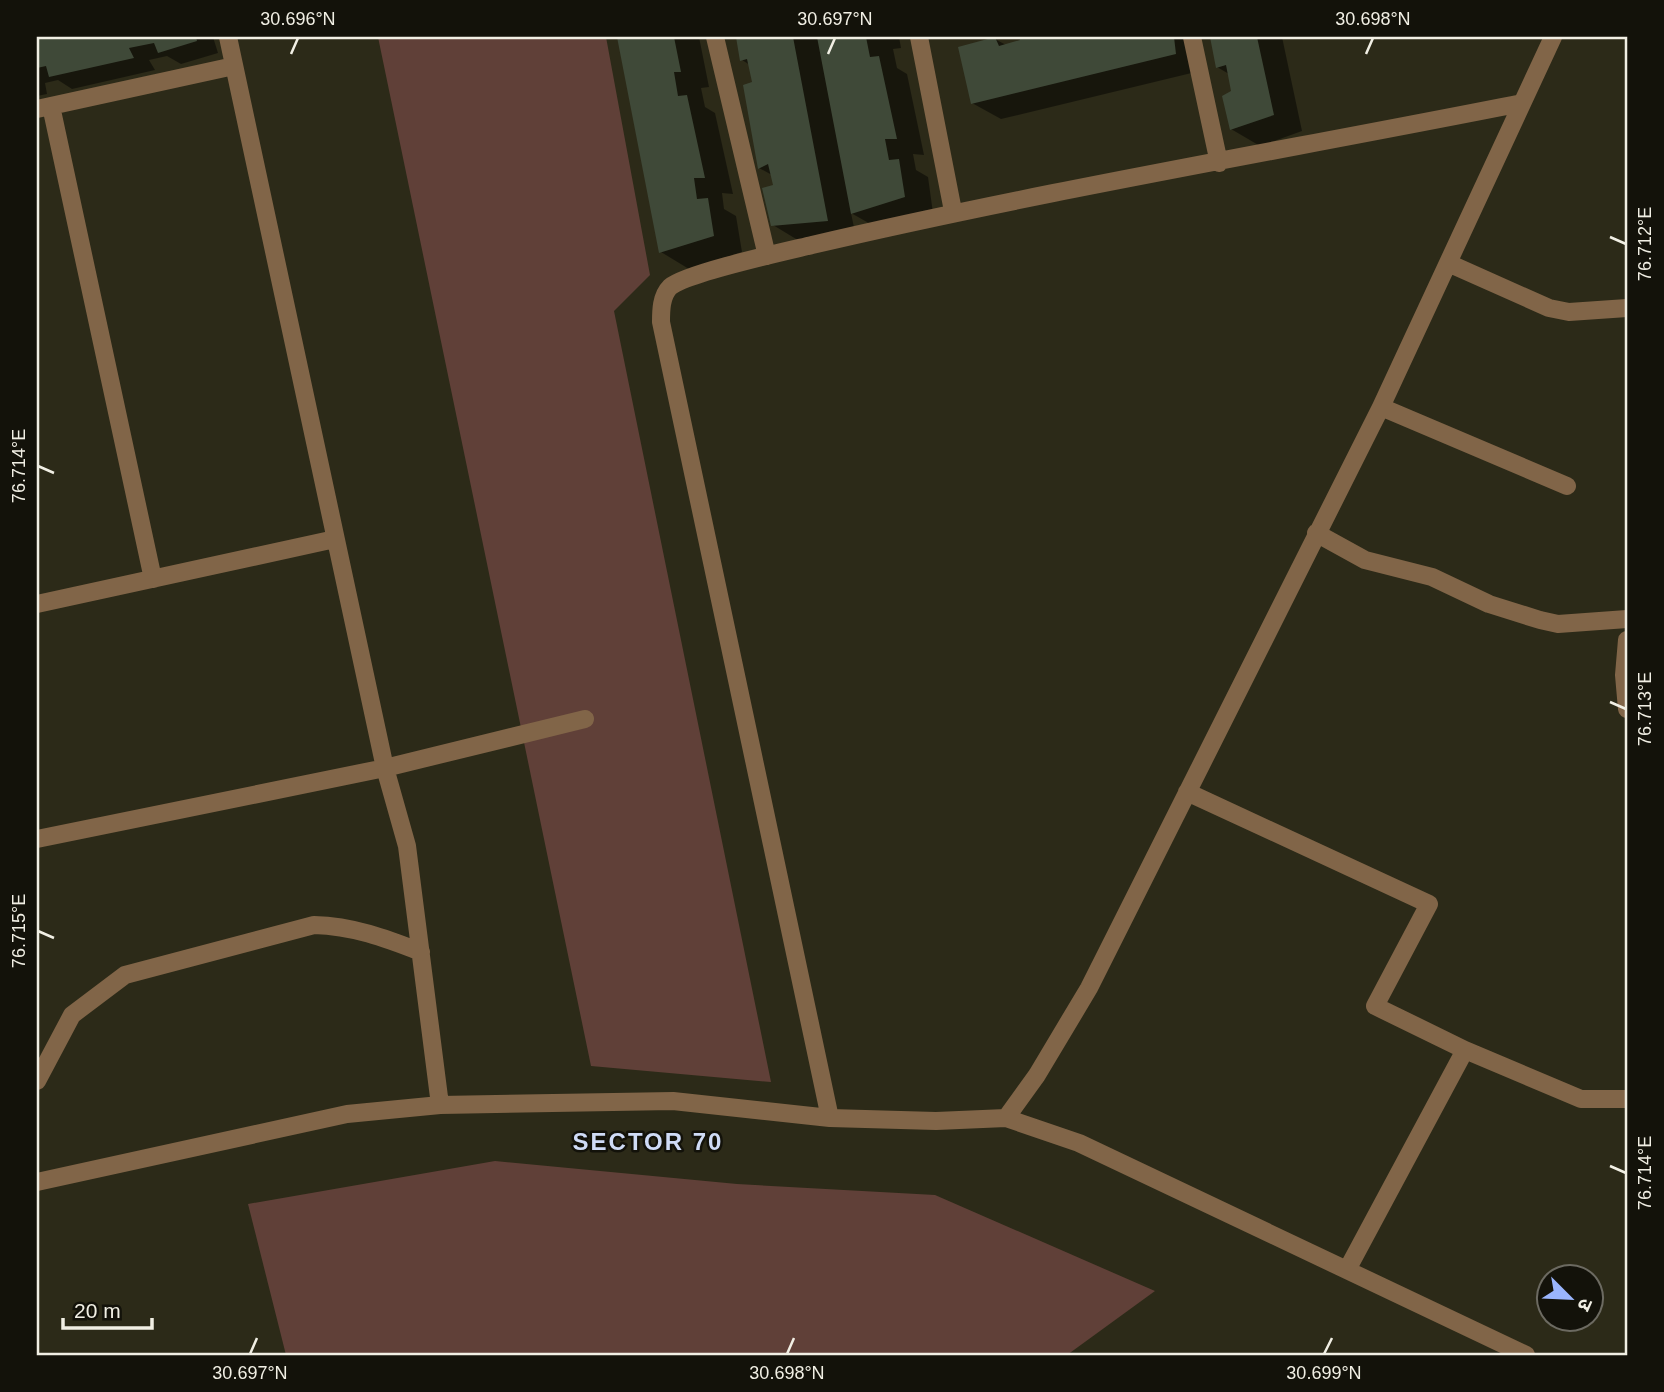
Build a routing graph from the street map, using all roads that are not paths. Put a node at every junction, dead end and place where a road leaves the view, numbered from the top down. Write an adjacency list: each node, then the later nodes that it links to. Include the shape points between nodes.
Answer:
1 (228, 37): 6 (street)
2 (715, 37): 11 (street)
3 (919, 37): 10 (street)
4 (1192, 37): 9 (street)
5 (1553, 37): 7 (street)
6 (234, 66): 8 (street); 17 (street)
7 (1522, 103): 9 (street); 12 (street)
8 (44, 108): 18 (street)
9 (1219, 163): 10 (street)
10 (953, 211): 11 (street)
11 (767, 256): 32 (street, via 670,288 661,305 661,322)
12 (1448, 263): 13 (street, via 1549,308 1569,312); 14 (street)
13 (1627, 308)
14 (1381, 407): 15 (street); 16 (street)
15 (1567, 486)
16 (1316, 534): 20 (street, via 1365,559 1432,577 1531,618 1558,624); 25 (street)
17 (335, 539): 18 (street); 24 (street)
18 (153, 579): 19 (street)
19 (37, 604)
20 (1627, 619)
21 (1627, 640): 22 (street)
22 (1627, 709)
23 (585, 719): 24 (street)
24 (385, 768): 26 (street); 27 (street, via 407,846)
25 (1187, 792): 28 (street, via 1429,904 1375,1006); 33 (street, via 1089,988)
26 (37, 839)
27 (421, 952): 29 (street, via 369,932 314,925 125,975 72,1015); 31 (street)
28 (1465, 1049): 30 (street, via 1581,1098); 35 (street)
29 (37, 1081)
30 (1627, 1099)
31 (440, 1105): 32 (street, via 673,1101); 34 (street, via 347,1114)
32 (830, 1118): 33 (street)
33 (1006, 1118): 35 (street, via 1079,1143)
34 (37, 1182)
35 (1346, 1270): 36 (street)
36 (1526, 1355)

